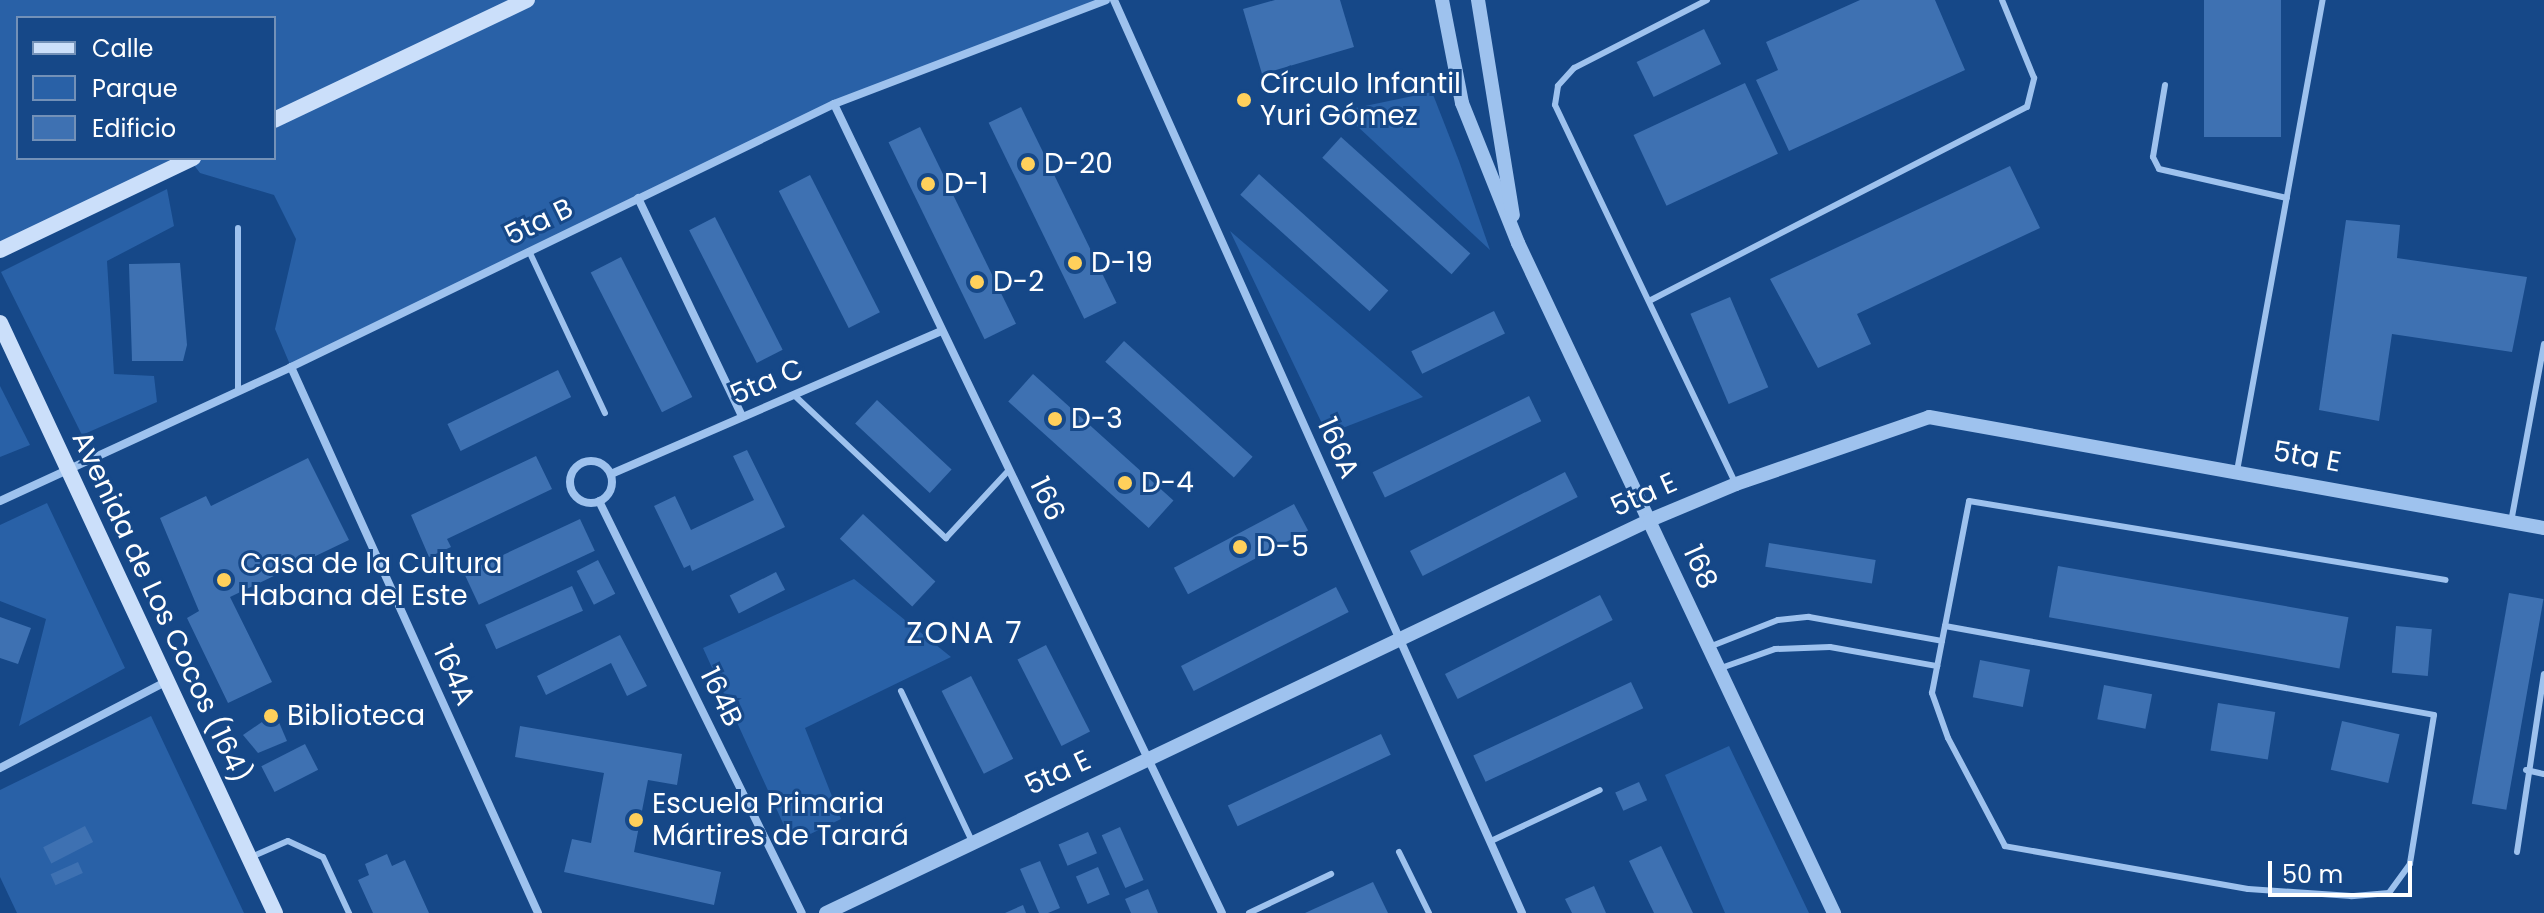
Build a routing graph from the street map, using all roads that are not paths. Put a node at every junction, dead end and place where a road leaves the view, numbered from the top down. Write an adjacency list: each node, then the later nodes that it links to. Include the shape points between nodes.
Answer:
1 (527, 0): 11 (main road)
2 (1106, 0): 10 (street, 5ta B)
3 (1114, 0): 40 (street, 166A)
4 (1442, 0): 16 (street, 168, via 1462,103)
5 (1478, 0): 16 (street, 168)
6 (1707, 0): 19 (lane, via 1574,68 1555,96 1557,111)
7 (2002, 0): 19 (lane, via 2034,78 2027,107)
8 (2323, 0): 14 (lane)
9 (2165, 85): 14 (lane, via 2153,157 2159,169)
10 (834, 104): 13 (street, 5ta B); 21 (street, 166)
11 (276, 119)
12 (189, 160): 17 (main road)
13 (638, 198): 18 (street, 5ta B); 27 (street)
14 (2287, 198): 30 (lane)
15 (238, 228): 24 (lane)
16 (1518, 243): 35 (street, 168)
17 (0, 250)
18 (529, 251): 23 (street, 5ta B); 26 (lane)
19 (1649, 301): 32 (lane)
20 (0, 323): 28 (main road, Avenida de Los Cocos (164))
21 (941, 331): 25 (street, 5ta C); 29 (street, 166)
22 (2544, 344): 36 (lane)
23 (291, 367): 24 (street, 5ta B); 62 (street, 164A)
24 (238, 391): 28 (street, 5ta B)
25 (794, 395): 27 (street, 5ta C); 29 (lane, via 946,538)
26 (605, 413)
27 (742, 416): 31 (street, 5ta C)
28 (67, 468): 33 (street, 5ta B); 46 (main road, Avenida de Los Cocos (164))
29 (1009, 470): 48 (street, 166)
30 (2237, 471): 32 (street, 5ta E, via 1929,417); 36 (street, 5ta E)
31 (611, 474): 34 (street, via 609,492); 34 (street, via 592,461 578,465 570,476 576,497)
32 (1736, 484): 35 (street, 5ta E)
33 (0, 501)
34 (599, 501): 63 (street, 164B)
35 (1650, 520): 40 (street, 5ta E); 42 (street, 168)
36 (2511, 522): 37 (street, 5ta E)
37 (2544, 528)
38 (2445, 580): 39 (lane, via 1969,501)
39 (1945, 626): 41 (lane); 43 (lane, via 2434,715 2410,864 2389,893 2351,896 2248,889 2005,846 1948,738 1932,693)
40 (1400, 639): 48 (street, 5ta E); 53 (street, 166A)
41 (1942, 641): 42 (lane, via 1809,617 1778,620); 43 (lane)
42 (1708, 648): 44 (street, 168)
43 (1937, 666): 44 (lane, via 1830,647 1775,649)
44 (1717, 669): 70 (street, 168)
45 (2544, 674): 50 (lane)
46 (167, 681): 49 (street); 57 (main road, Avenida de Los Cocos (164))
47 (901, 691): 54 (lane)
48 (1149, 759): 54 (street, 5ta E); 65 (street, 166)
49 (0, 768)
50 (2526, 770): 51 (lane); 56 (lane)
51 (2544, 774)
52 (1600, 790): 53 (lane)
53 (1491, 841): 69 (street, 166A)
54 (973, 843): 64 (street, 5ta E)
55 (1399, 852): 68 (lane)
56 (2517, 852)
57 (249, 857): 60 (main road, Avenida de Los Cocos (164)); 61 (lane, via 288,841 323,857)
58 (1331, 874): 59 (lane)
59 (1266, 905): 66 (lane); 67 (lane)
60 (275, 913)
61 (349, 913)
62 (538, 913)
63 (802, 913)
64 (826, 913)
65 (1222, 913)
66 (1249, 913)
67 (1270, 913)
68 (1429, 913)
69 (1522, 913)
70 (1834, 913)

